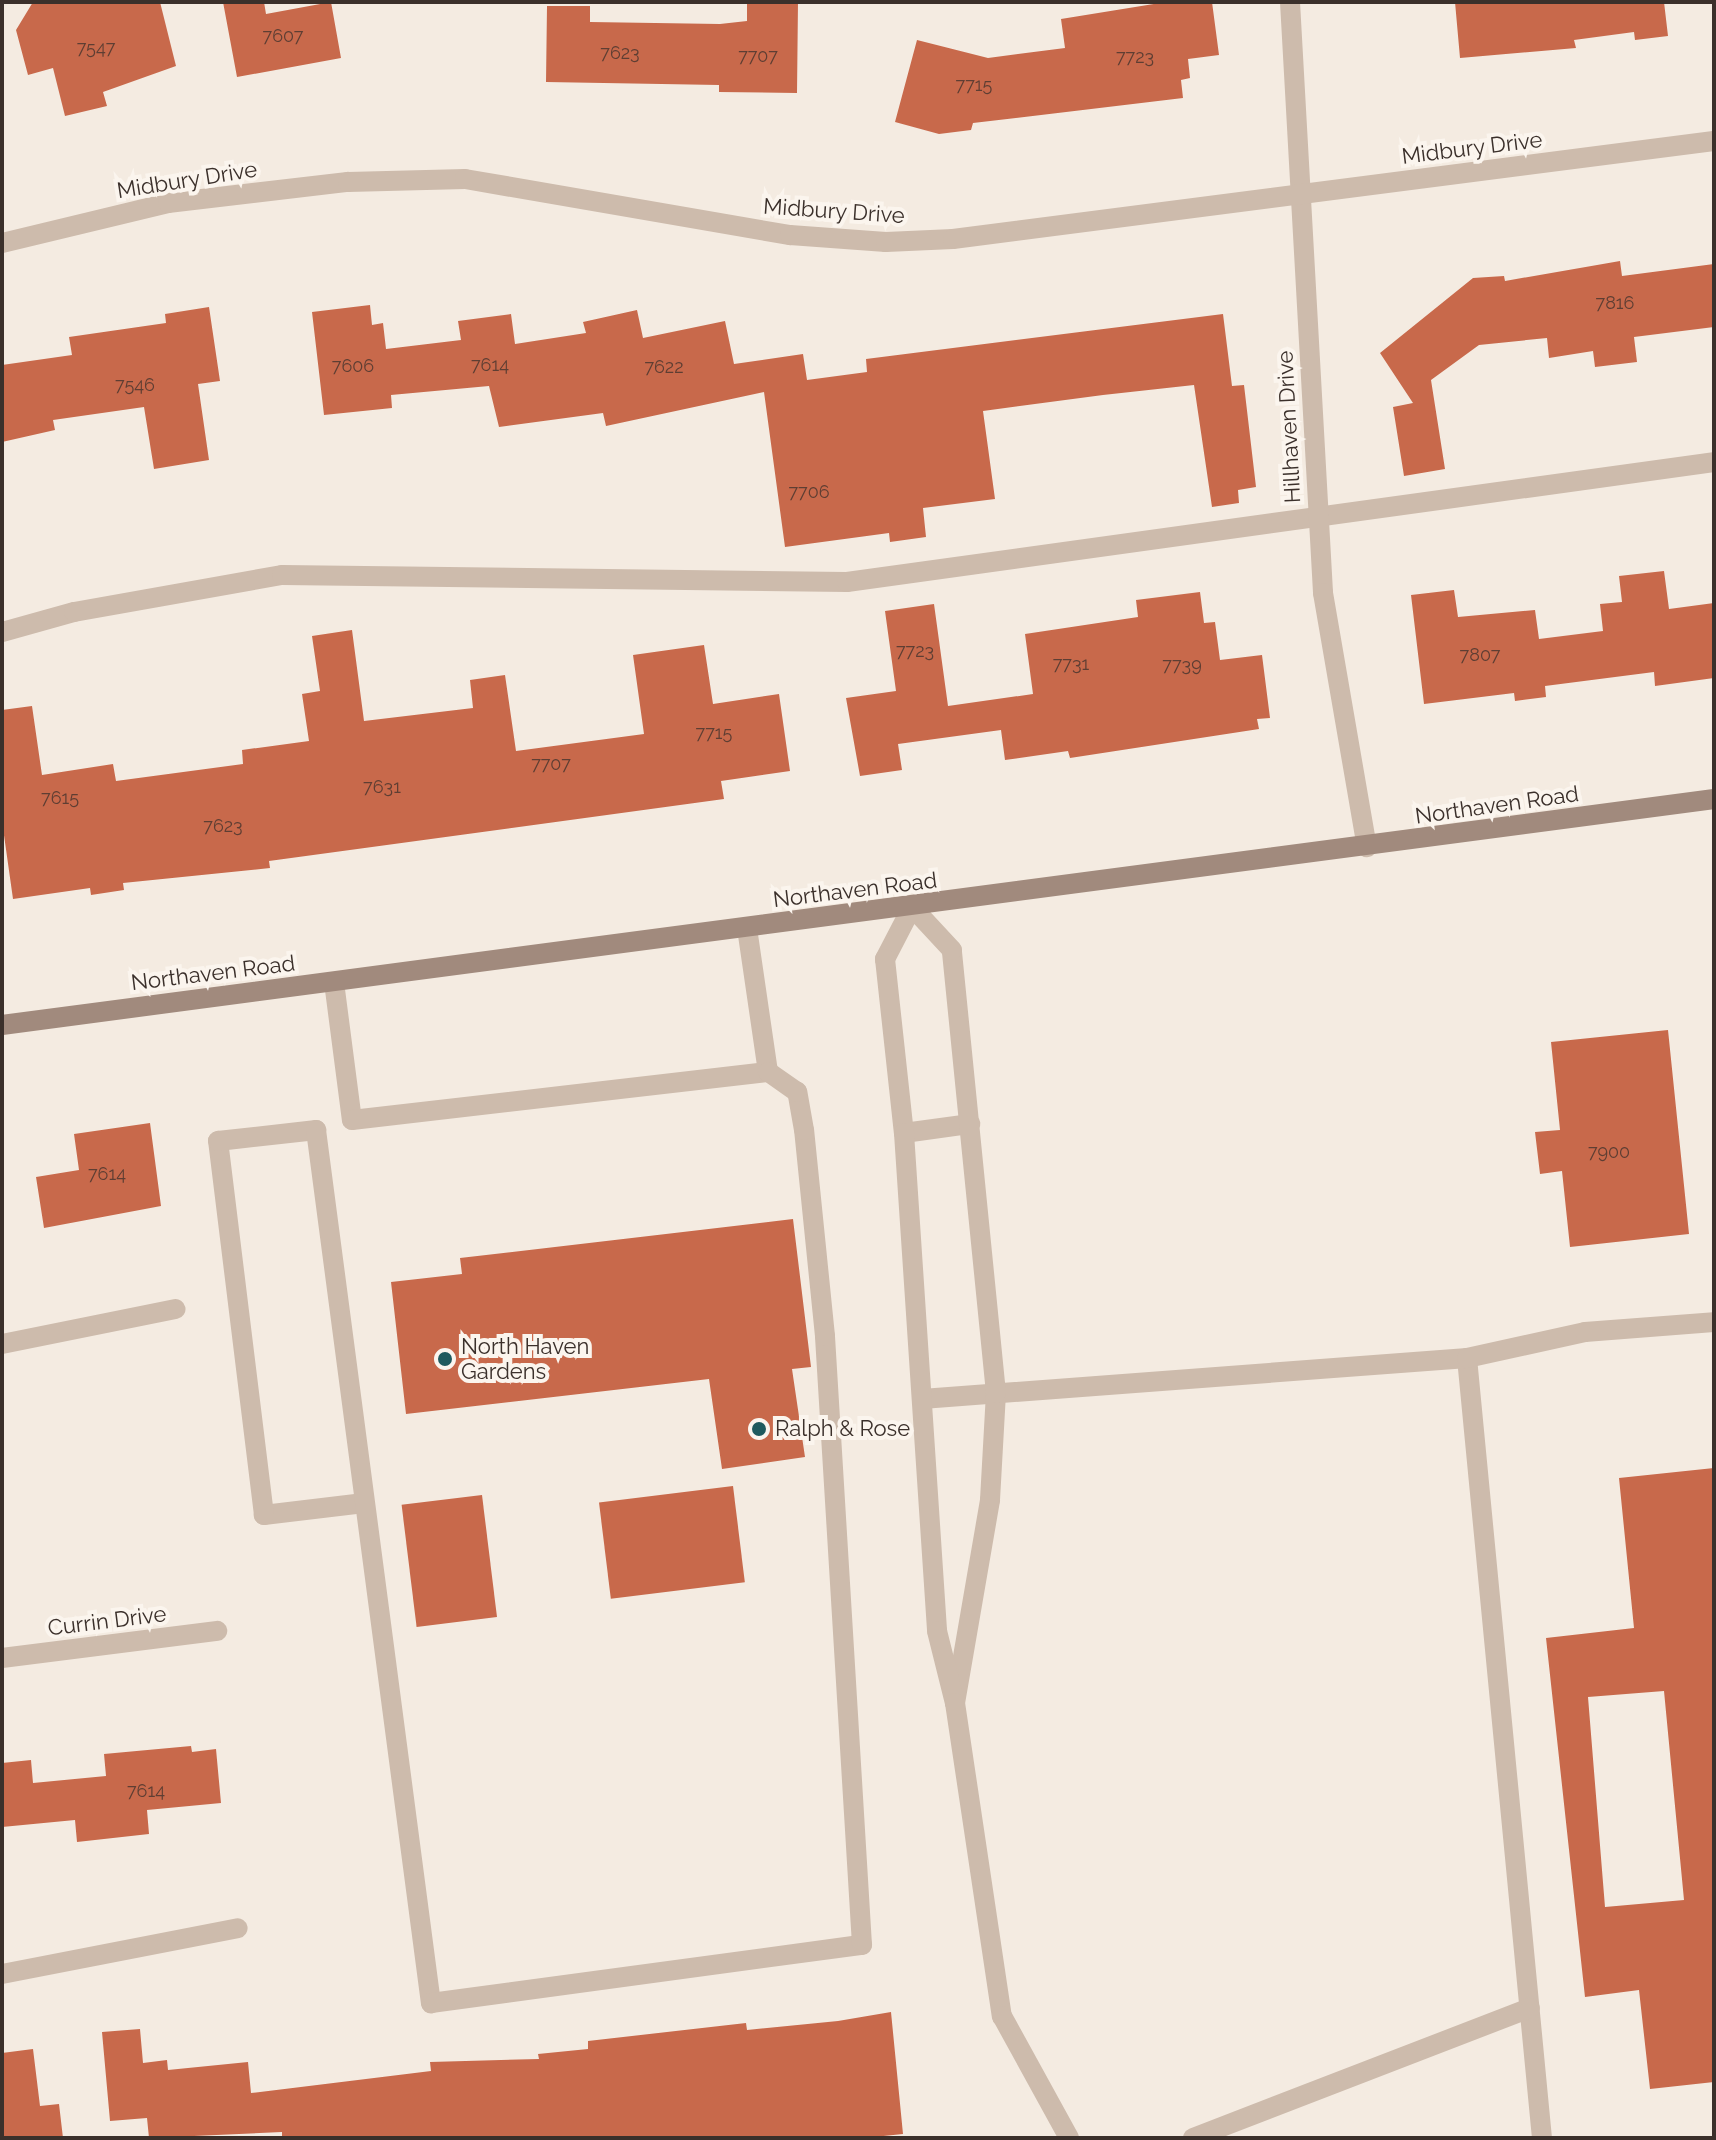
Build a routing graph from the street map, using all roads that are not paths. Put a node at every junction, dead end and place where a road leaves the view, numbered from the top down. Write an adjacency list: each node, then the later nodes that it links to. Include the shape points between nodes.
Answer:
1 (1290, 2): 3 (street, Hillhaven Drive)
2 (1714, 141): 3 (street, Midbury Drive)
3 (1300, 194): 4 (street, Midbury Drive, via 953,239 886,242 790,235 465,179 348,182 168,203); 6 (street, Hillhaven Drive)
4 (2, 243)
5 (1714, 462): 6 (street)
6 (1318, 520): 7 (street, via 847,582 282,575 74,612); 9 (street, Hillhaven Drive, via 1333,664)
7 (2, 632)
8 (1714, 799): 9 (street, Northaven Road)
9 (1367, 847): 10 (street, Northaven Road)
10 (912, 907): 11 (street, Northaven Road); 16 (street, via 952,950); 18 (street, via 885,959)
11 (747, 928): 12 (street, Northaven Road); 14 (street)
12 (334, 982): 13 (street, Northaven Road); 15 (street)
13 (2, 1025)
14 (768, 1072): 15 (street); 25 (street, via 797,1092 804,1130 825,1336 862,1945 431,2003)
15 (352, 1120): 17 (street)
16 (970, 1124): 18 (street); 23 (street)
17 (316, 1130): 25 (street); 25 (street, via 218,1141 264,1515)
18 (904, 1133): 24 (street)
19 (176, 1309): 21 (street)
20 (1714, 1322): 22 (street, via 1585,1332)
21 (2, 1344)
22 (1467, 1358): 23 (street); 31 (street)
23 (996, 1393): 24 (street); 28 (street, via 990,1500)
24 (922, 1399): 28 (street, via 937,1631)
25 (364, 1503)
26 (217, 1631): 27 (street, Currin Drive)
27 (2, 1658)
28 (955, 1703): 32 (street, via 1002,2016)
29 (238, 1928): 30 (street)
30 (2, 1974)
31 (1530, 2008): 33 (street); 34 (street)
32 (1069, 2138)
33 (1193, 2138)
34 (1542, 2138)

